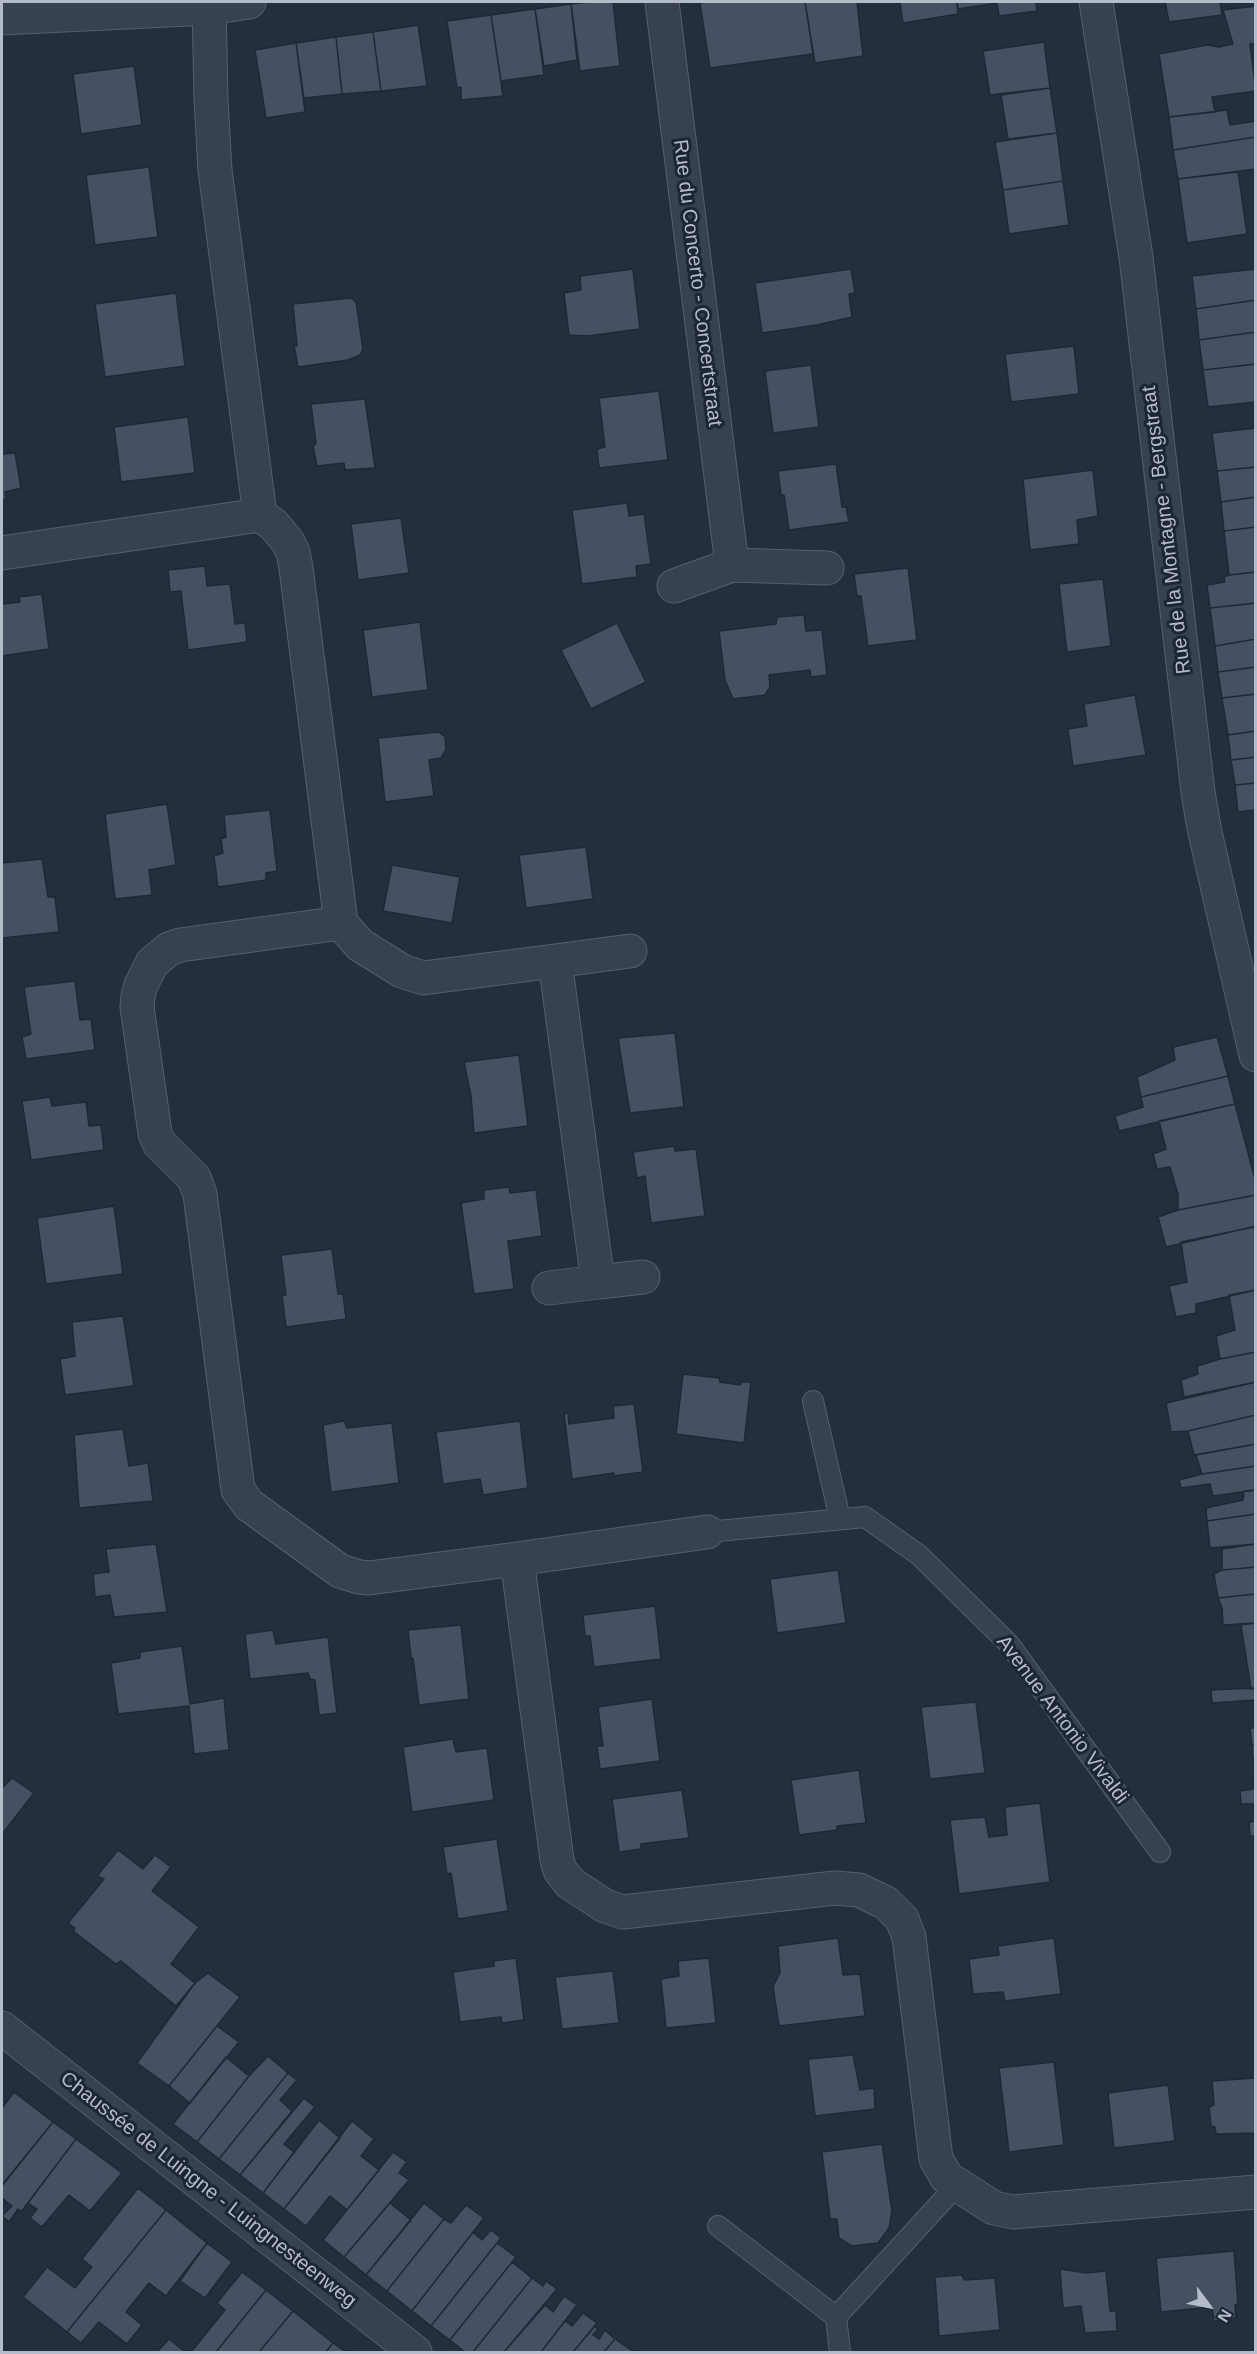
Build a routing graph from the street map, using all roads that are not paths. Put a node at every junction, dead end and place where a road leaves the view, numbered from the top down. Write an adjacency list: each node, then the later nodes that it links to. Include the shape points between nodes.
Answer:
1 (249, 2): 4 (street)
2 (662, 2): 8 (street, Rue du Concerto - Concertstraat)
3 (1096, 2): 14 (street, Rue de la Montagne - Bergstraat, via 1136,257 1198,792)
4 (209, 4): 5 (street); 6 (street, via 213,147)
5 (2, 18)
6 (260, 515): 7 (street); 11 (street, via 288,542 296,568)
7 (2, 554)
8 (732, 565): 9 (street); 10 (street)
9 (827, 568)
10 (674, 586)
11 (340, 923): 13 (street, via 360,945 402,971 423,978); 21 (street, via 180,945 153,963 138,996 155,1133 194,1178 200,1194 238,1490 249,1505 350,1575 369,1578)
12 (630, 951): 13 (street)
13 (555, 961): 16 (street)
14 (1256, 1056)
15 (643, 1277): 16 (street)
16 (598, 1282): 17 (street)
17 (549, 1288)
18 (813, 1401): 19 (lane)
19 (840, 1519): 20 (lane, Avenue Antonio Vivaldi); 22 (lane, Avenue Antonio Vivaldi, via 865,1517 919,1555 1009,1644)
20 (707, 1532): 21 (street)
21 (517, 1559): 24 (street, via 557,1860 564,1876 596,1901 623,1912 835,1888 859,1890 886,1903 902,1919 909,1937 936,2159 947,2178)
22 (1160, 1852)
23 (2, 2028): 28 (street, Chaussée de Luingne - Luingnesteenweg)
24 (957, 2185): 25 (street, via 994,2208 1013,2212); 27 (lane)
25 (1256, 2192)
26 (718, 2226): 27 (lane)
27 (836, 2317): 29 (lane)
28 (415, 2352)
29 (840, 2352)

